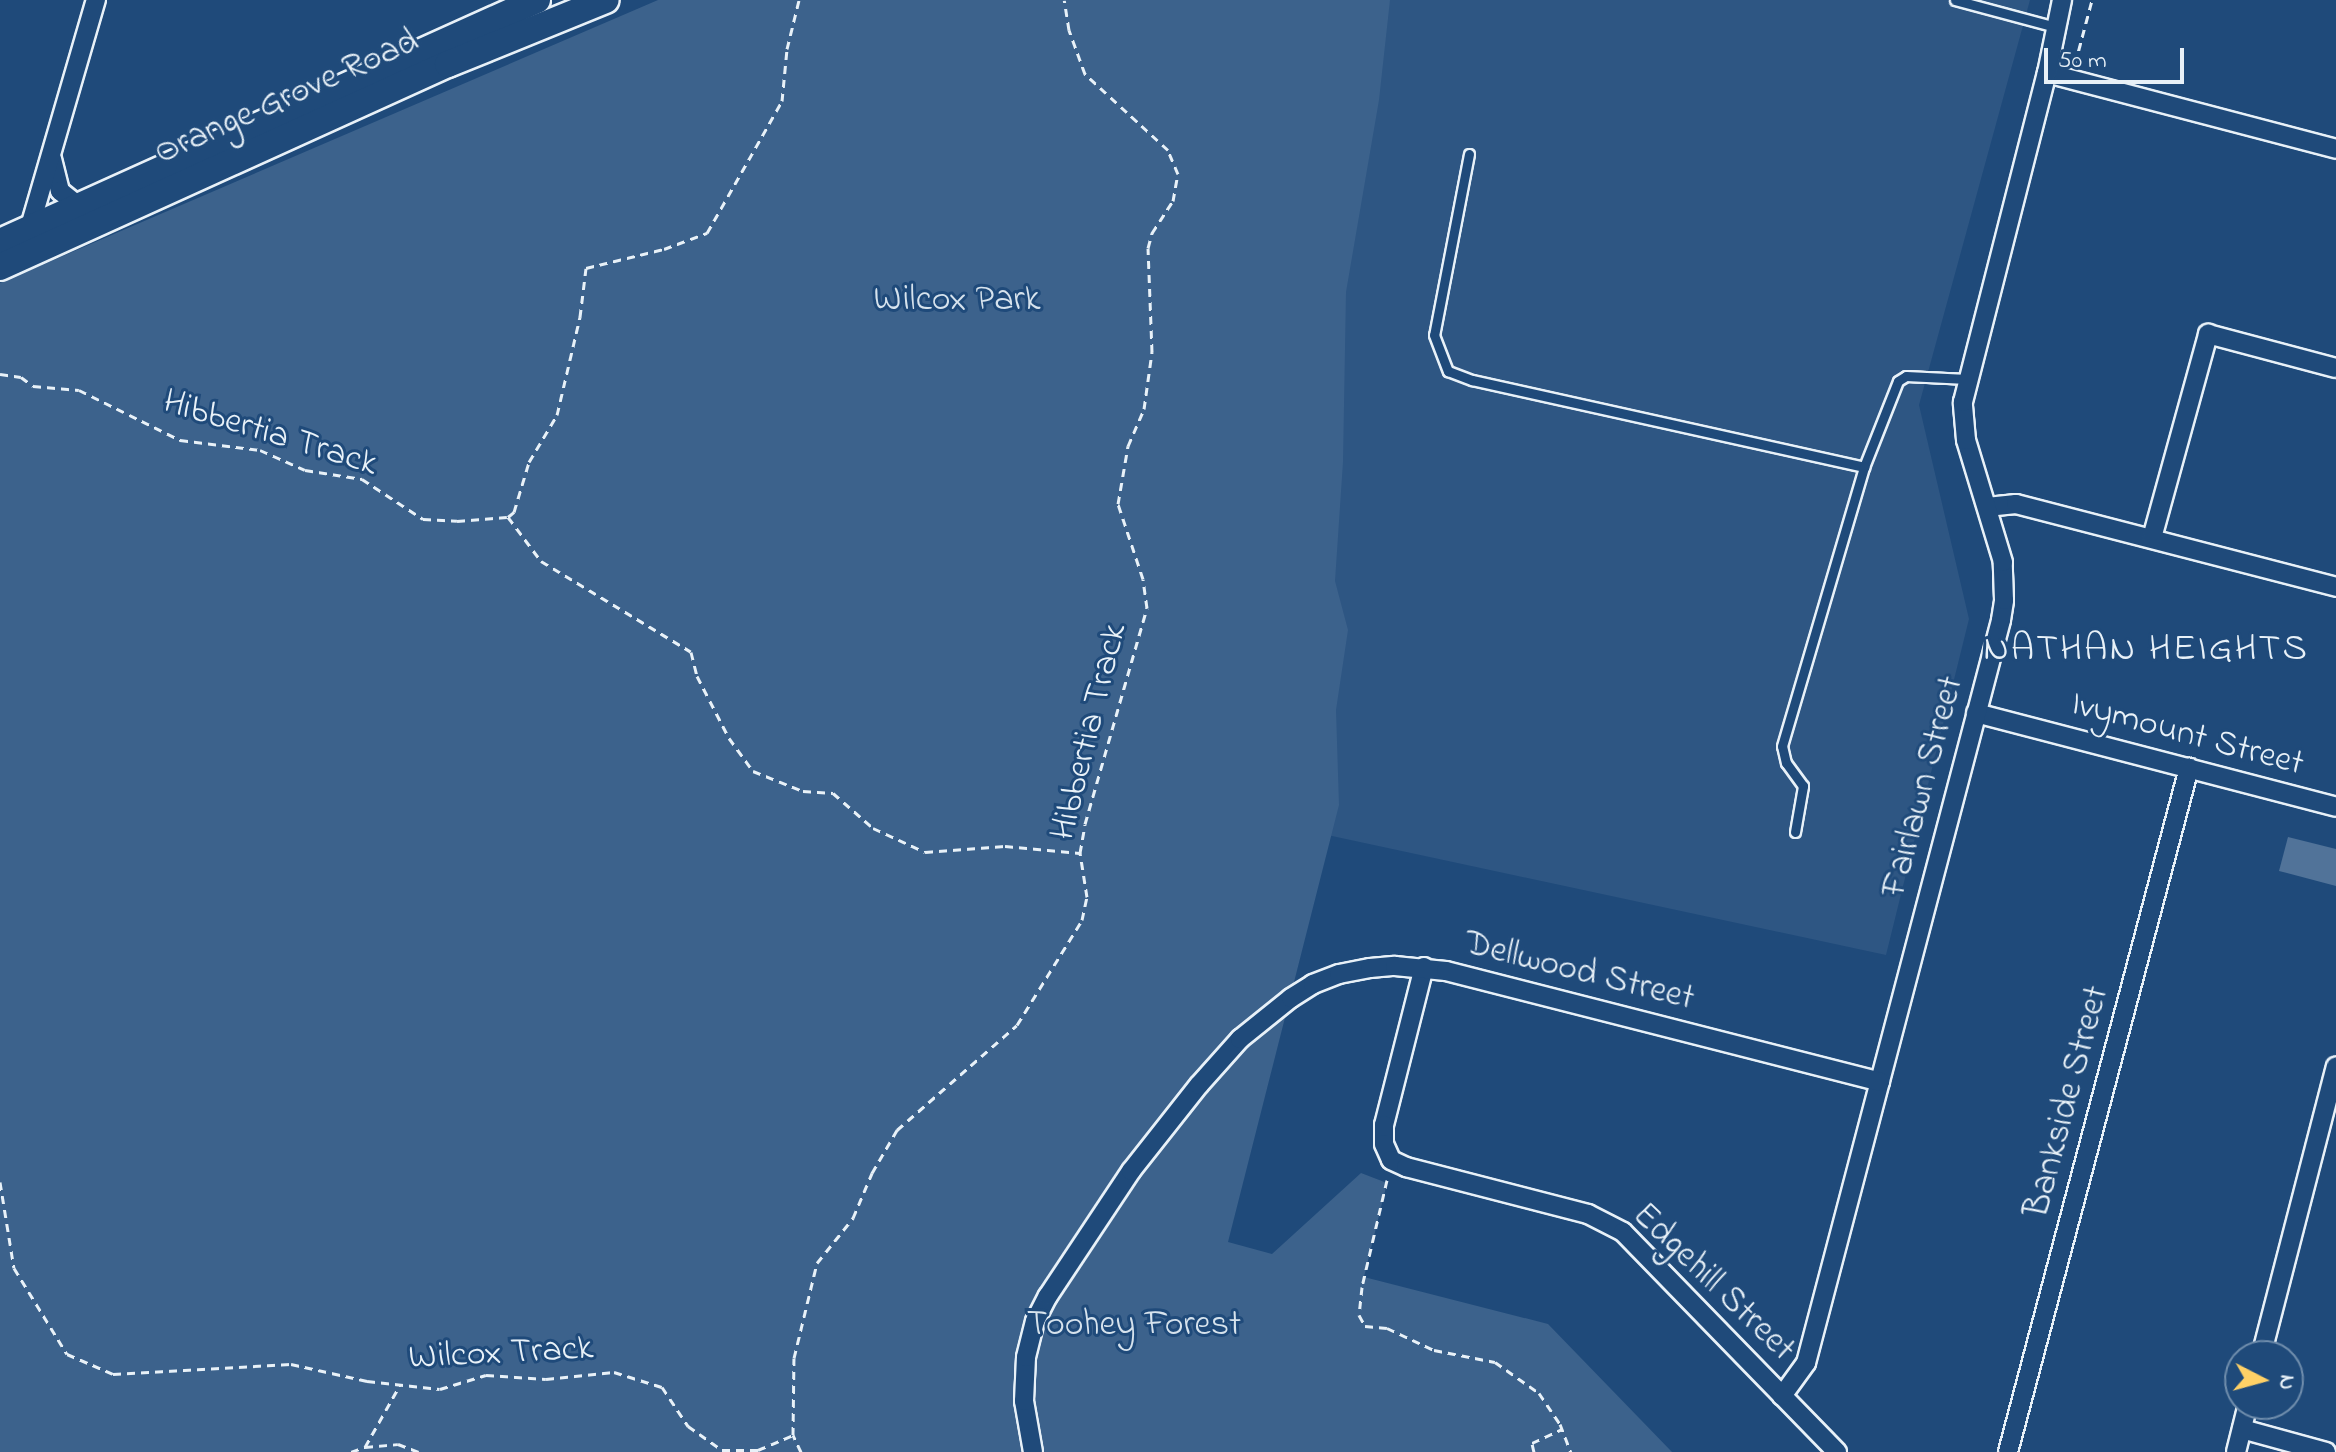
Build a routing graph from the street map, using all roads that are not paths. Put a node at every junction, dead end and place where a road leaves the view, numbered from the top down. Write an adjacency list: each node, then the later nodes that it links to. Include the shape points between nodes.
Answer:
1 (96, 0): 10 (street)
2 (537, 0): 11 (main road, Orange Grove Road)
3 (606, 0): 14 (main road, Orange Grove Road, via 434,71)
4 (1955, 0): 6 (lane)
5 (2062, 0): 6 (street, Fairlawn Street)
6 (2056, 27): 7 (street, Fairlawn Street)
7 (2047, 73): 8 (street); 16 (street, Fairlawn Street)
8 (2336, 149)
9 (1469, 154): 17 (lane, via 1434,335 1448,371)
10 (52, 159): 11 (street, via 60,191); 12 (street)
11 (80, 207): 12 (main road, Orange Grove Road)
12 (29, 230): 13 (main road, Orange Grove Road)
13 (0, 242)
14 (0, 267)
15 (2336, 368): 19 (street, via 2208,334)
16 (1967, 379): 17 (lane, via 1906,376 1898,381); 18 (street, Fairlawn Street, via 1963,420)
17 (1864, 467): 24 (lane, via 1782,746 1786,763 1803,786)
18 (1987, 507): 19 (street, via 2016,504); 21 (street, Fairlawn Street, via 2003,562 2004,600)
19 (2152, 538): 20 (street)
20 (2336, 587)
21 (1976, 713): 22 (street, Ivymount Street); 27 (street, Fairlawn Street)
22 (2189, 768): 23 (street, Ivymount Street); 34 (street, Bankside Street)
23 (2336, 807)
24 (1795, 832)
25 (1424, 967): 27 (street, Dellwood Street); 29 (street, Edgehill Street, via 1384,1125 1391,1160 1607,1222 1623,1232); 32 (street, Dellwood Street, via 1339,974 1313,984 1268,1014 1199,1085 1131,1171 1035,1321 1026,1357 1024,1401)
26 (2336, 1067): 28 (street)
27 (1880, 1082): 29 (street, Fairlawn Street, via 1806,1363)
28 (2265, 1340)
29 (1782, 1396): 33 (street, Edgehill Street)
30 (2244, 1420): 31 (street)
31 (2242, 1429): 35 (street); 36 (street)
32 (1033, 1452)
33 (1837, 1452)
34 (2008, 1452)
35 (2236, 1452)
36 (2326, 1452)

